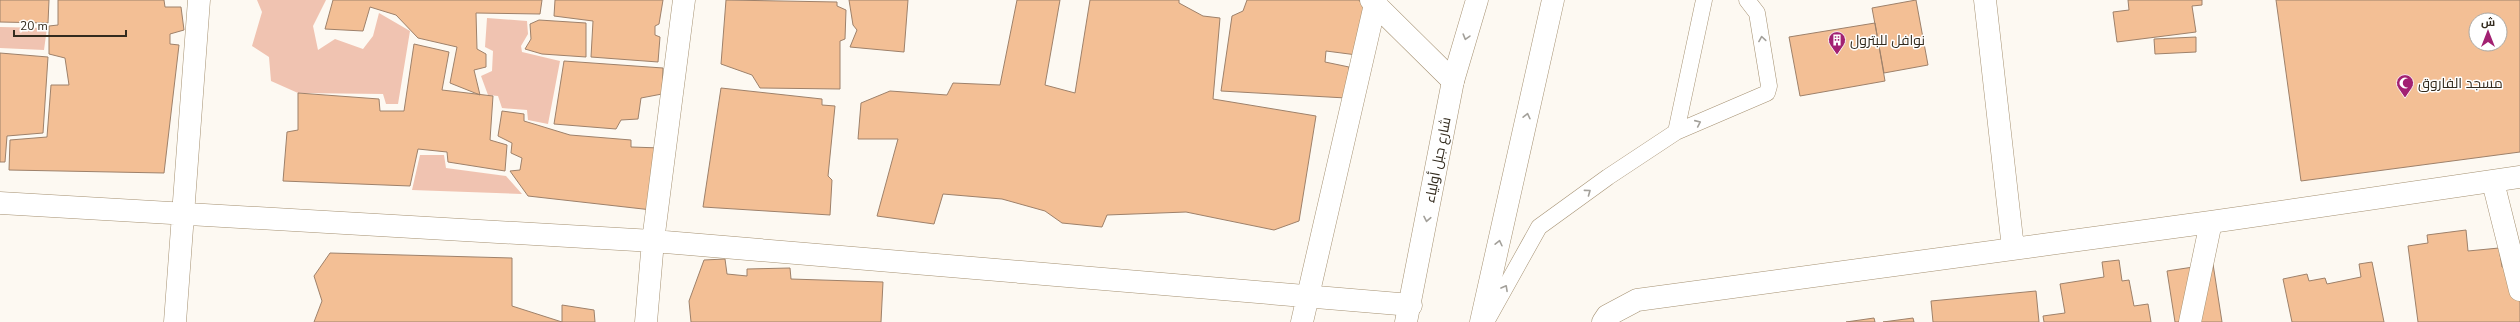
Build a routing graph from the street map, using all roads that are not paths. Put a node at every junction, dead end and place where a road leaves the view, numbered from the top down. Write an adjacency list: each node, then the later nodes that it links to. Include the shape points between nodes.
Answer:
1 (199, 0): 14 (street)
2 (684, 0): 16 (street)
3 (1477, 0): 9 (street, شارع جبل أولياء, one-way to 9)
4 (1553, 0): 24 (street, one-way to 4)
5 (1704, 0): 10 (lane)
6 (1748, 0): 10 (lane, one-way to 6, via 1767,93 1770,86 1758,13)
7 (1985, 0): 17 (street)
8 (1374, 2): 9 (street); 19 (street)
9 (1453, 82): 20 (street, شارع جبل أولياء, one-way to 20)
10 (1676, 132): 25 (lane, one-way to 10, via 1539,227)
11 (2520, 177): 12 (street)
12 (2493, 182): 15 (street); 18 (street)
13 (0, 203): 14 (street)
14 (183, 212): 16 (street); 21 (street)
15 (2211, 222): 17 (street); 27 (street)
16 (653, 241): 19 (street); 22 (street)
17 (2013, 248): 26 (street, via 1637,300 1607,316)
18 (2520, 290)
19 (1308, 297): 20 (street); 23 (street)
20 (1408, 313)
21 (175, 322)
22 (646, 322)
23 (1302, 322)
24 (1481, 322)
25 (1486, 322)
26 (1602, 322)
27 (2190, 322)

